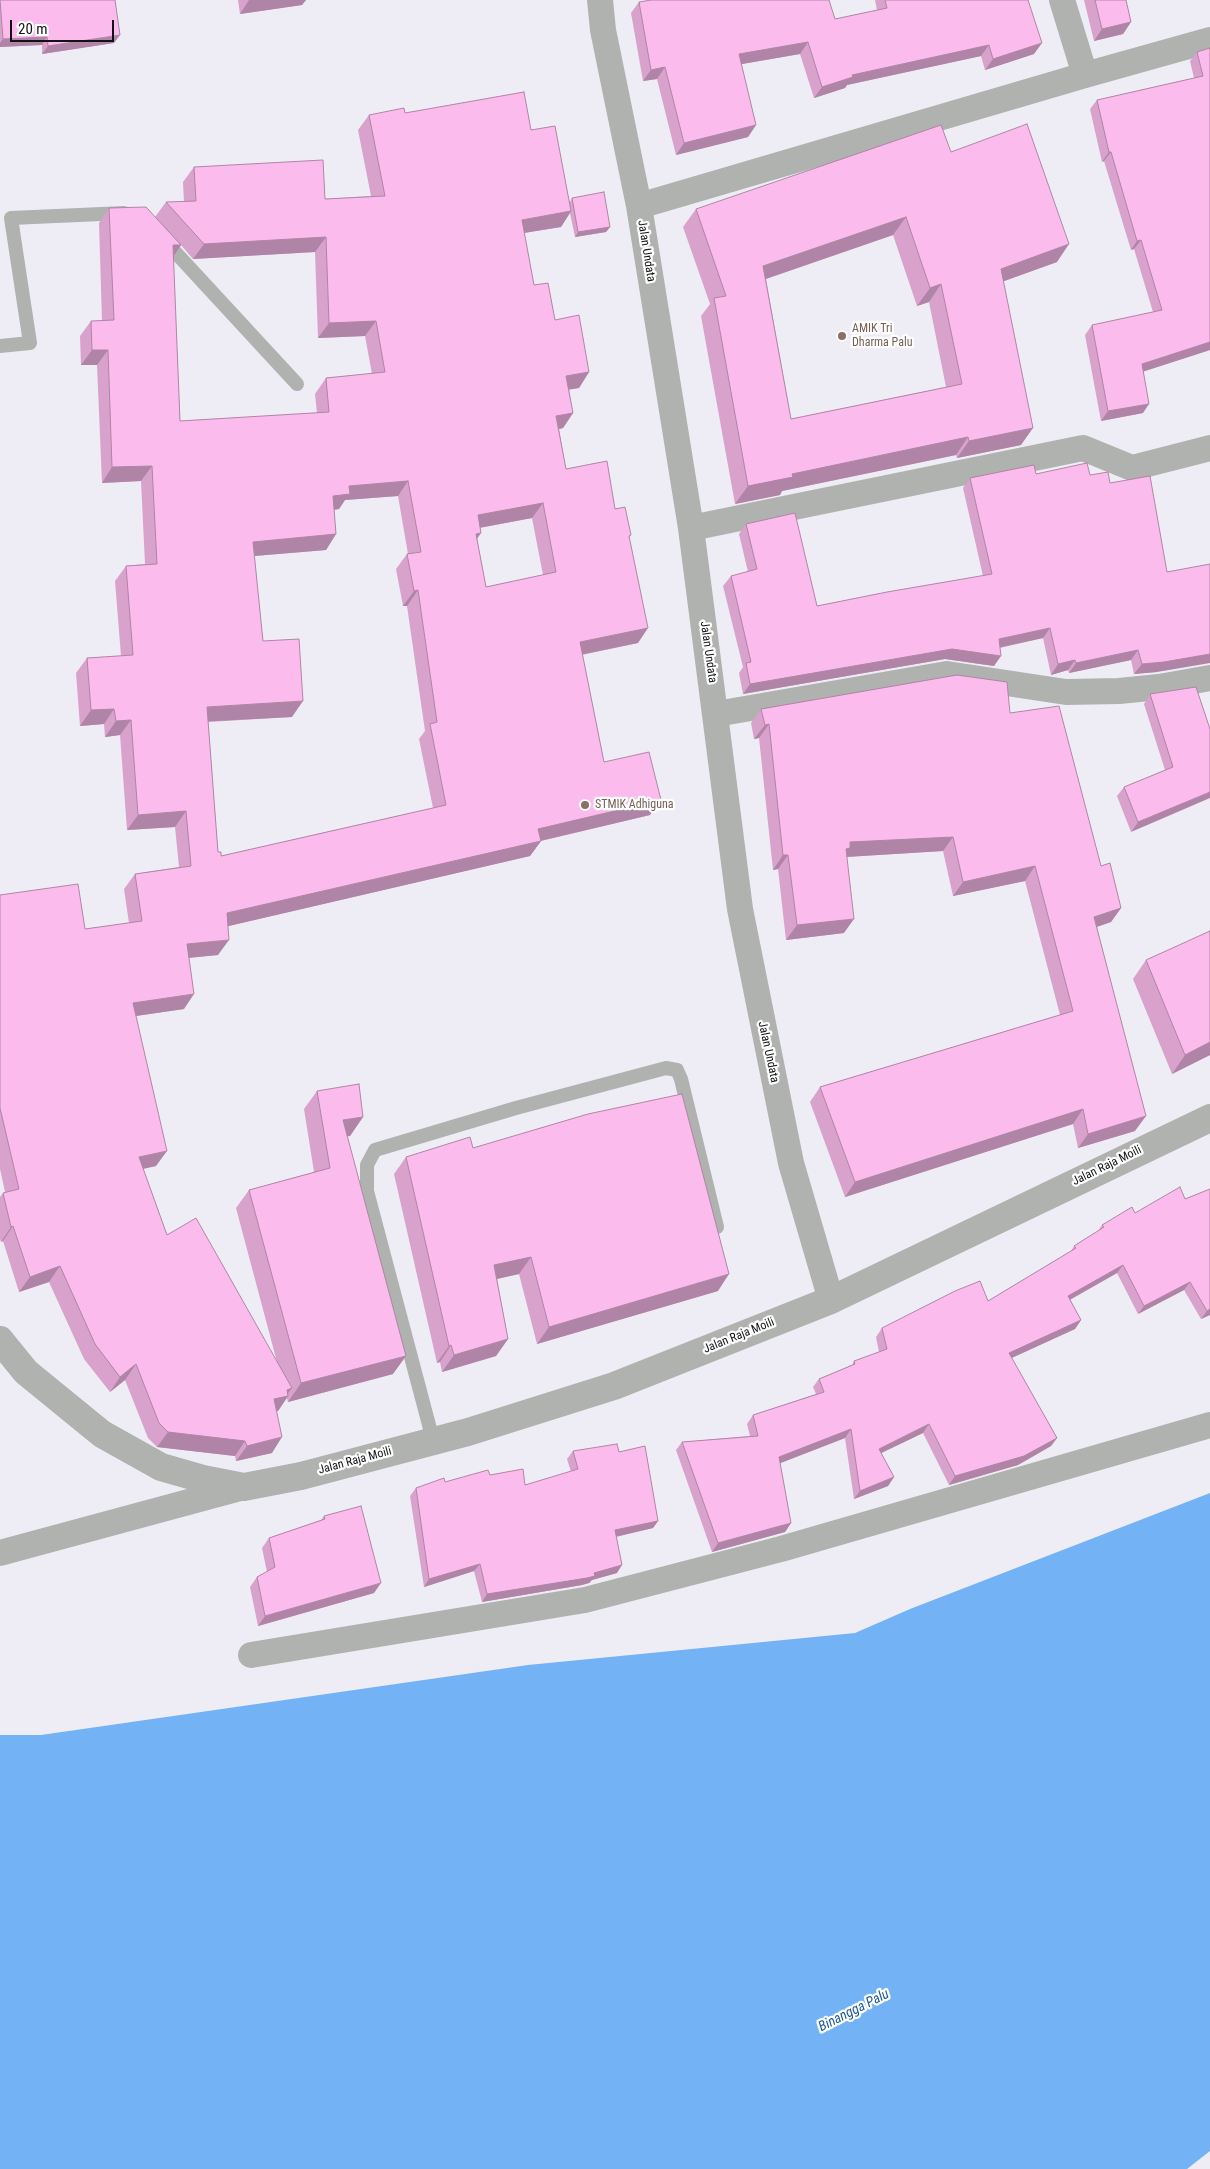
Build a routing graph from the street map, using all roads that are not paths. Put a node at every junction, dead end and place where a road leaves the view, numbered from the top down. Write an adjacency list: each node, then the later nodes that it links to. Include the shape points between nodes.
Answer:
1 (600, 0): 5 (street, Jalan Undata, via 603,30)
2 (1062, 0): 4 (street)
3 (1210, 40): 4 (street)
4 (1085, 75): 5 (street)
5 (639, 206): 11 (street, Jalan Undata)
6 (139, 213): 8 (lane, via 11,218 30,343)
7 (152, 227): 9 (lane)
8 (0, 346)
9 (297, 384)
10 (1210, 448): 11 (street, via 1132,468 1083,448)
11 (690, 528): 13 (street, Jalan Undata)
12 (1210, 678): 13 (street, via 1159,688 1066,692 947,674)
13 (716, 714): 16 (street, Jalan Undata, via 740,909 763,1028 791,1163)
14 (1210, 1118): 16 (street, Jalan Raja Moili)
15 (720, 1244): 19 (lane, via 682,1079 677,1070 666,1068 375,1150 367,1165 367,1190)
16 (831, 1300): 19 (street, Jalan Raja Moili, via 614,1386)
17 (0, 1340): 20 (street, via 26,1372 102,1434 161,1467 203,1480)
18 (1210, 1425): 22 (street, via 780,1549 585,1600)
19 (434, 1440): 20 (street, Jalan Raja Moili, via 301,1476)
20 (244, 1487): 21 (street)
21 (0, 1553)
22 (251, 1655)

